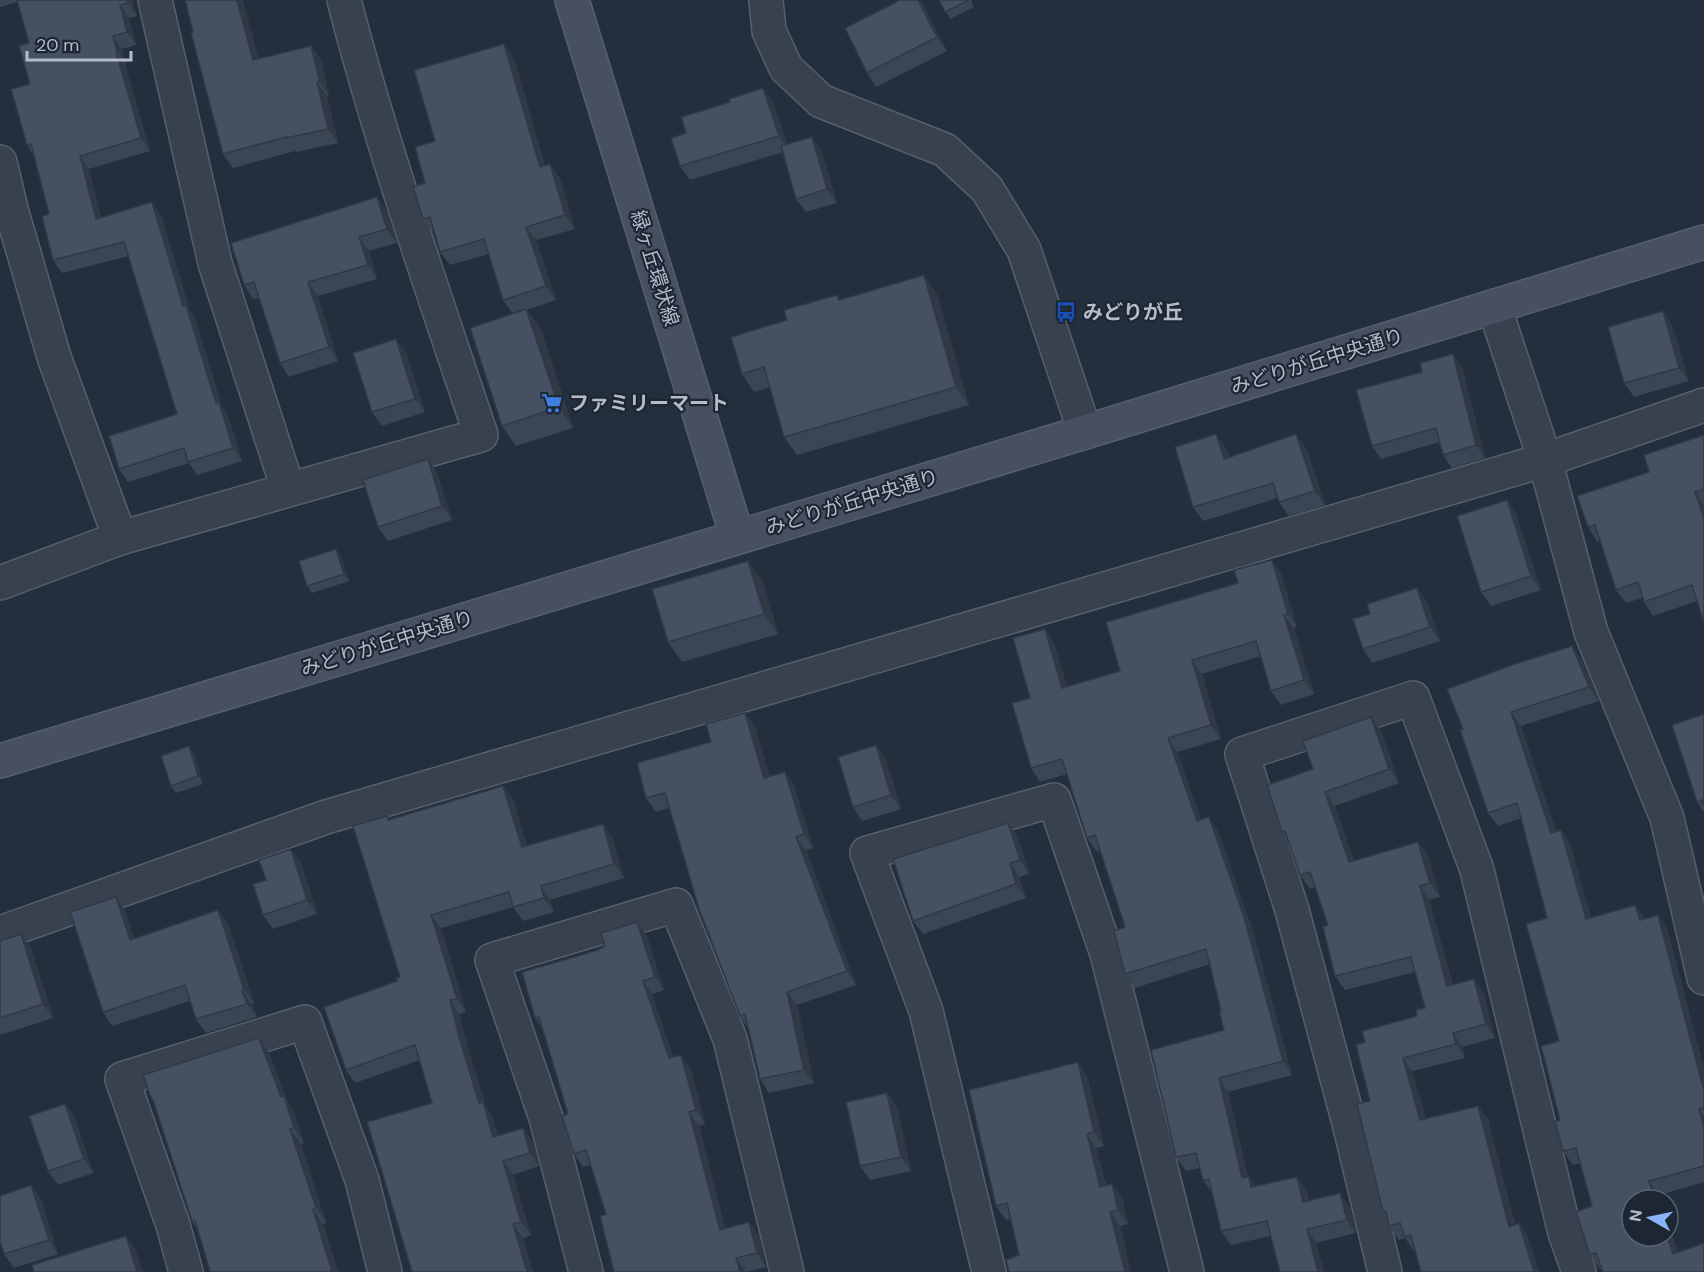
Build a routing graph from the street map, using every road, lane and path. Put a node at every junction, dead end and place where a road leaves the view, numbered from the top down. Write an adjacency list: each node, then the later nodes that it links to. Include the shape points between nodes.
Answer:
1 (155, 0): 11 (street, via 215,263)
2 (344, 0): 11 (street, via 361,67 481,435)
3 (572, 0): 12 (street, 緑ヶ丘環状線)
4 (766, 0): 9 (street, via 769,31 786,68 821,101 945,150 987,189 1024,250)
5 (0, 162): 13 (street, via 54,357)
6 (1704, 242): 7 (street, みどりが丘中央通り)
7 (1494, 306): 9 (street, みどりが丘中央通り); 10 (street)
8 (1704, 405): 10 (street)
9 (1085, 432): 12 (street, みどりが丘中央通り)
10 (1545, 460): 16 (street, via 326,817); 17 (street, via 1591,632 1667,818)
11 (288, 489): 13 (street)
12 (737, 536): 15 (street, みどりが丘中央通り)
13 (120, 538): 14 (street)
14 (0, 583)
15 (0, 761)
16 (0, 933)
17 (1704, 978)
18 (186, 1272): 19 (street, via 122,1079 305,1022 362,1180)
19 (385, 1272)
20 (586, 1272): 21 (street, via 546,1118 492,960 676,905 730,1039)
21 (788, 1272)
22 (989, 1272): 23 (street, via 926,1011 867,853 1054,800 1107,954)
23 (1187, 1272)
24 (1385, 1272): 25 (street, via 1292,910 1242,754 1413,698 1477,870 1565,1233)
25 (1579, 1272)

